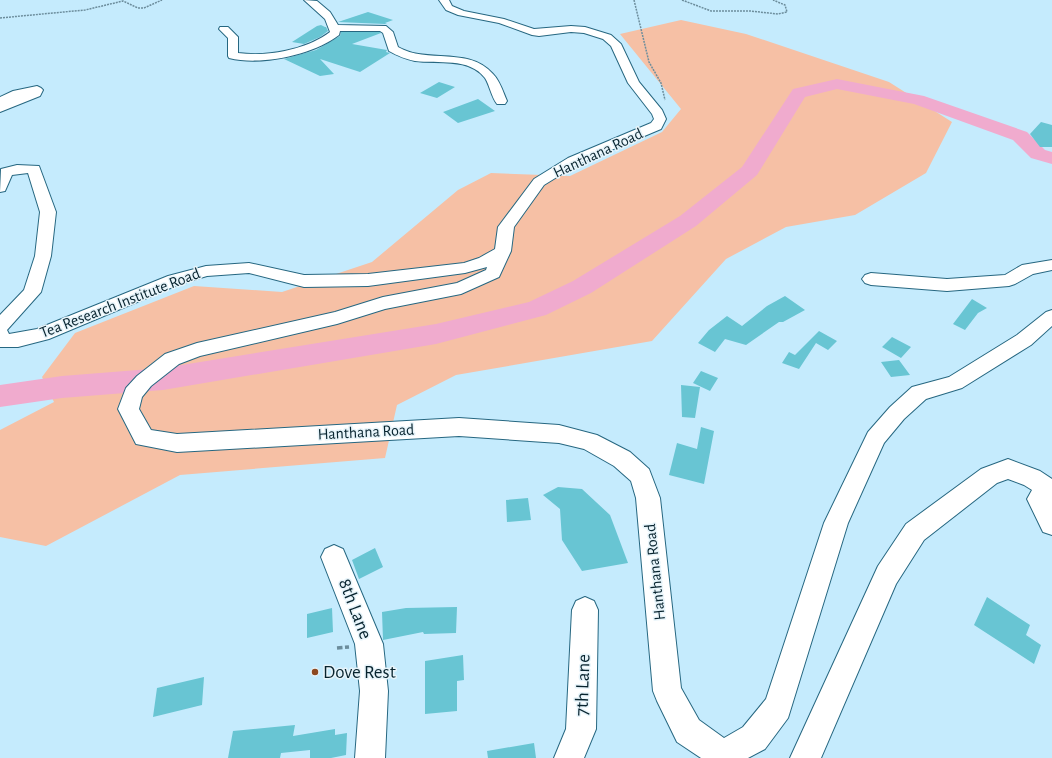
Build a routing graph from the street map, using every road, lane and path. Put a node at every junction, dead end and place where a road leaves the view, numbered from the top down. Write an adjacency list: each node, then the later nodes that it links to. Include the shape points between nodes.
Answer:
1 (162, 0): 7 (path, via 146,8 138,8 123,1 85,10)
2 (309, 0): 8 (street, via 326,12)
3 (444, 0): 13 (street, Hanthana Road, via 449,8 461,13 501,21 532,32 572,29 607,37 616,44 634,83)
4 (634, 0): 13 (path, via 648,62 661,84 666,104 665,112)
5 (682, 0): 6 (path, via 711,11 750,10 778,14 787,12 785,5)
6 (773, 0)
7 (0, 18)
8 (335, 28): 9 (street, via 332,37 315,45 287,53 253,58 233,56 233,37); 11 (street, via 382,28 388,32 393,49 404,55 454,60 476,66 488,76)
9 (224, 29)
10 (0, 100): 12 (street, via 37,90 27,98)
11 (501, 101)
12 (0, 108)
13 (658, 113): 15 (street, Hanthana Road, via 660,119 656,126 573,161 539,182 506,226)
14 (0, 188): 19 (street, via 6,172 17,168 34,169 48,212 43,256 32,292)
15 (503, 251): 20 (street, Tea Research Institute Road, via 485,262 465,268 368,280 304,281 249,268 206,271 174,280 42,334 2,341); 25 (street, Hanthana Road, via 493,273 460,288 383,303 337,318 197,350 172,359 144,381 133,394 128,409 144,438 177,443 459,427 559,434 589,441 622,459 641,476 648,498 666,691 688,731)
16 (1052, 265): 17 (street, via 1028,269 1009,280 947,286)
17 (871, 279)
18 (1052, 316): 25 (street, Hanthana Road, via 1024,340 954,383 919,393 897,413 876,438 836,523 778,708 754,738)
19 (0, 326)
20 (0, 334)
21 (1050, 489): 22 (street, via 1039,499); 28 (street, via 1032,478 1008,469 989,476 915,532 887,575)
22 (1052, 524)
23 (334, 557): 26 (street, 8th Lane, via 369,644 374,691)
24 (585, 610): 27 (street, 7th Lane, via 581,729)
25 (723, 756)
26 (370, 758)
27 (568, 758)
28 (805, 758)

